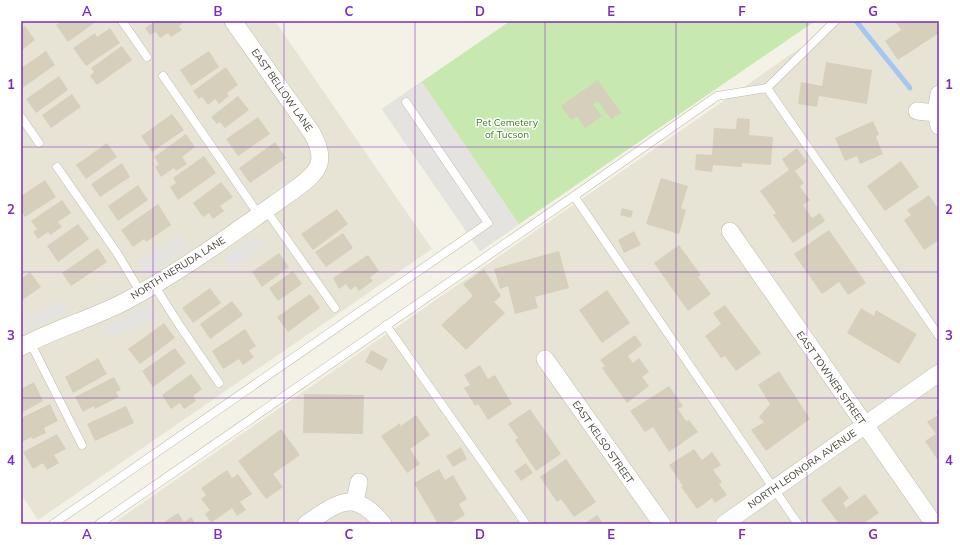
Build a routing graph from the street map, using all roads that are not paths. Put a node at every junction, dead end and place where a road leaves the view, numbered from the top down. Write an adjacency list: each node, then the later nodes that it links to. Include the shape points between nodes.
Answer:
1 (122, 21): 4 (lane)
2 (233, 21): 13 (street, EAST BELLOW LANE, via 312,133 320,154)
3 (835, 21): 6 (lane)
4 (147, 57)
5 (163, 76): 16 (lane)
6 (767, 88): 15 (lane, via 717,96); 21 (lane)
7 (939, 94): 11 (street)
8 (406, 102): 31 (lane, via 488,223)
9 (917, 112): 11 (street)
10 (21, 117): 12 (lane)
11 (937, 120)
12 (39, 143)
13 (320, 164): 16 (street, NORTH NERUDA LANE, via 306,182)
14 (57, 167): 18 (lane, via 117,253)
15 (574, 196): 20 (lane); 29 (lane)
16 (263, 212): 18 (street, NORTH NERUDA LANE, via 198,258); 19 (lane)
17 (730, 231): 26 (street, EAST TOWNER STREET)
18 (147, 289): 22 (street, NORTH NERUDA LANE, via 104,311); 25 (lane, via 178,323)
19 (335, 308)
20 (386, 325): 32 (lane); 35 (lane)
21 (939, 336)
22 (25, 345): 27 (lane)
23 (545, 359): 36 (street, EAST KELSO STREET)
24 (939, 373): 26 (street, NORTH LEONORA AVENUE)
25 (219, 383)
26 (864, 425): 29 (street, NORTH LEONORA AVENUE); 39 (street, EAST TOWNER STREET)
27 (82, 445)
28 (359, 482): 30 (street)
29 (773, 489): 37 (street, NORTH LEONORA AVENUE); 38 (lane)
30 (355, 501): 33 (street, via 334,506); 34 (street, via 366,506)
31 (53, 524)
32 (99, 524)
33 (306, 524)
34 (383, 524)
35 (526, 524)
36 (662, 524)
37 (724, 524)
38 (798, 524)
39 (934, 524)

